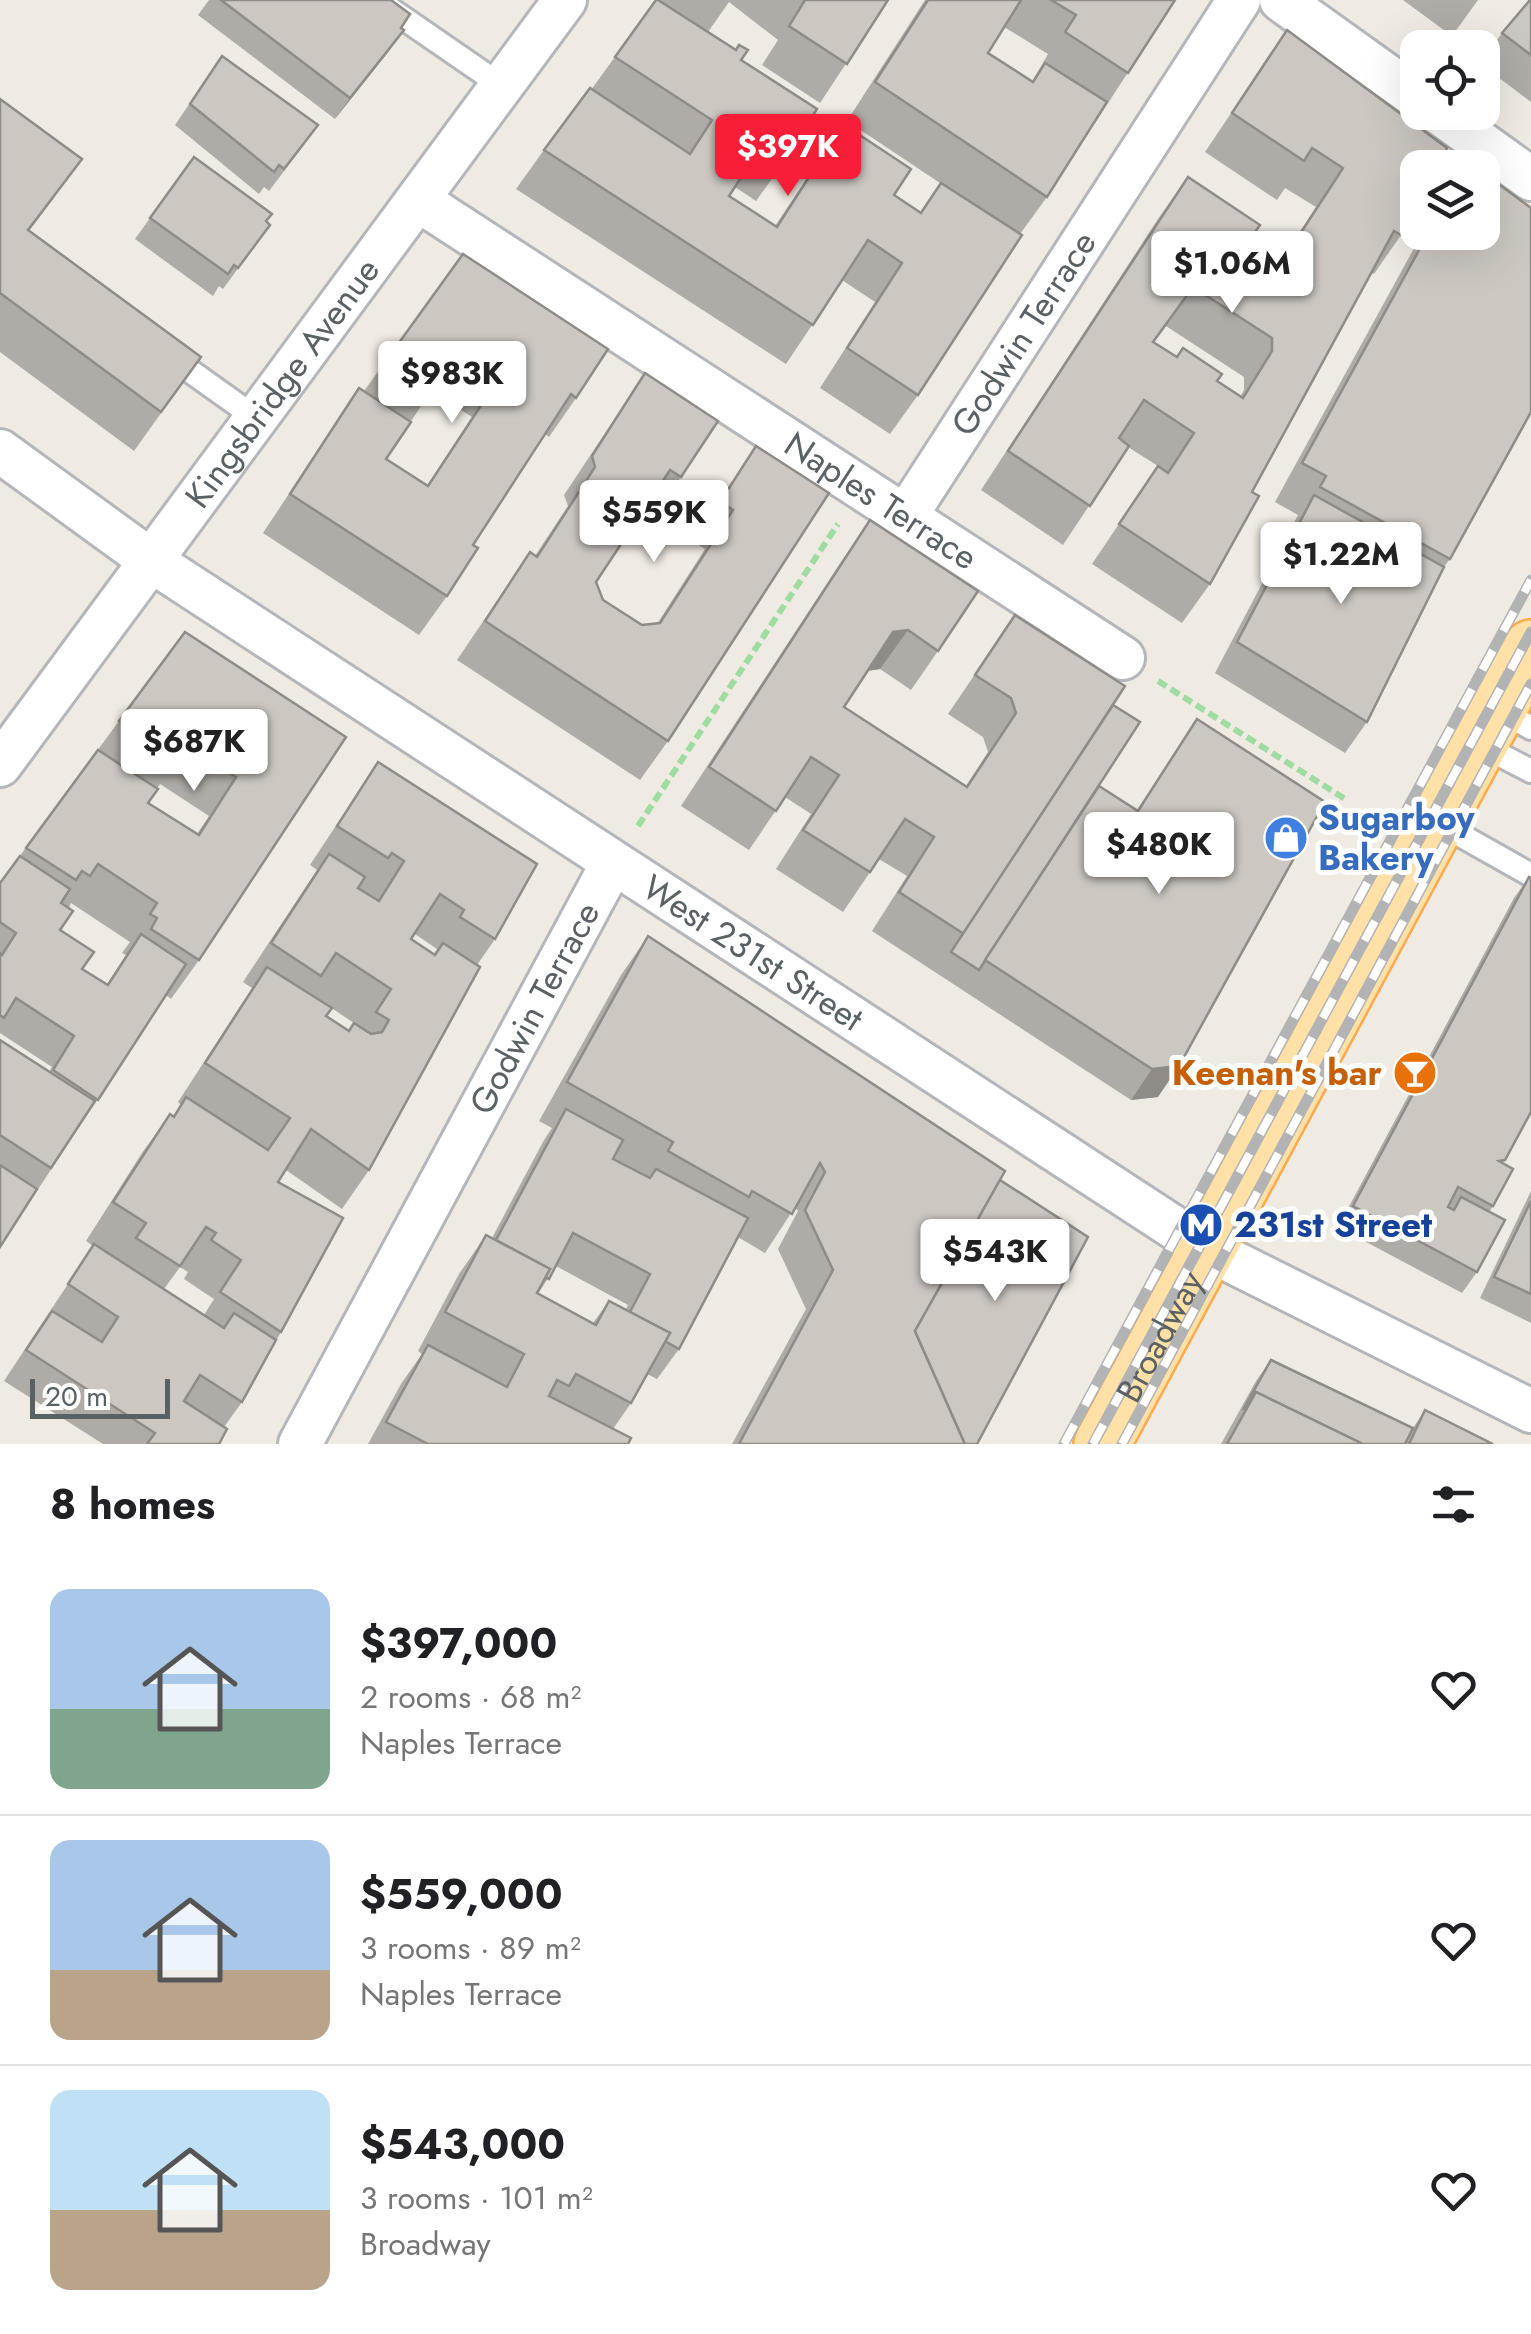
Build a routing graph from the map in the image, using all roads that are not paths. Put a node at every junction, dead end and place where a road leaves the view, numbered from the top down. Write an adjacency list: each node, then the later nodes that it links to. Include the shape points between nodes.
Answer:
1 (377, 0): 6 (lane)
2 (565, 0): 6 (street, Kingsbridge Avenue)
3 (1239, 0): 13 (street, Godwin Terrace)
4 (1281, 0): 5 (street)
5 (1400, 85)
6 (502, 86): 9 (street, Kingsbridge Avenue)
7 (1463, 130): 8 (street)
8 (1531, 178)
9 (418, 200): 11 (street, Kingsbridge Avenue); 13 (street, Naples Terrace)
10 (144, 338): 11 (lane)
11 (256, 418): 14 (street, Kingsbridge Avenue)
12 (0, 451): 14 (street, West 231st Street)
13 (907, 514): 16 (street, Naples Terrace)
14 (150, 560): 18 (street, Kingsbridge Avenue); 21 (street, West 231st Street)
15 (1531, 648): 17 (main road, Broadway)
16 (1123, 658)
17 (1503, 727): 19 (lane); 20 (main road, Broadway)
18 (0, 765)
19 (1531, 772)
20 (1437, 822): 22 (lane); 23 (main road, Broadway)
21 (612, 864): 23 (street, West 231st Street); 25 (street, Godwin Terrace)
22 (1531, 876)
23 (1206, 1249): 24 (street, West 231st Street); 26 (main road, Broadway)
24 (1531, 1411)
25 (300, 1444)
26 (1102, 1444)

